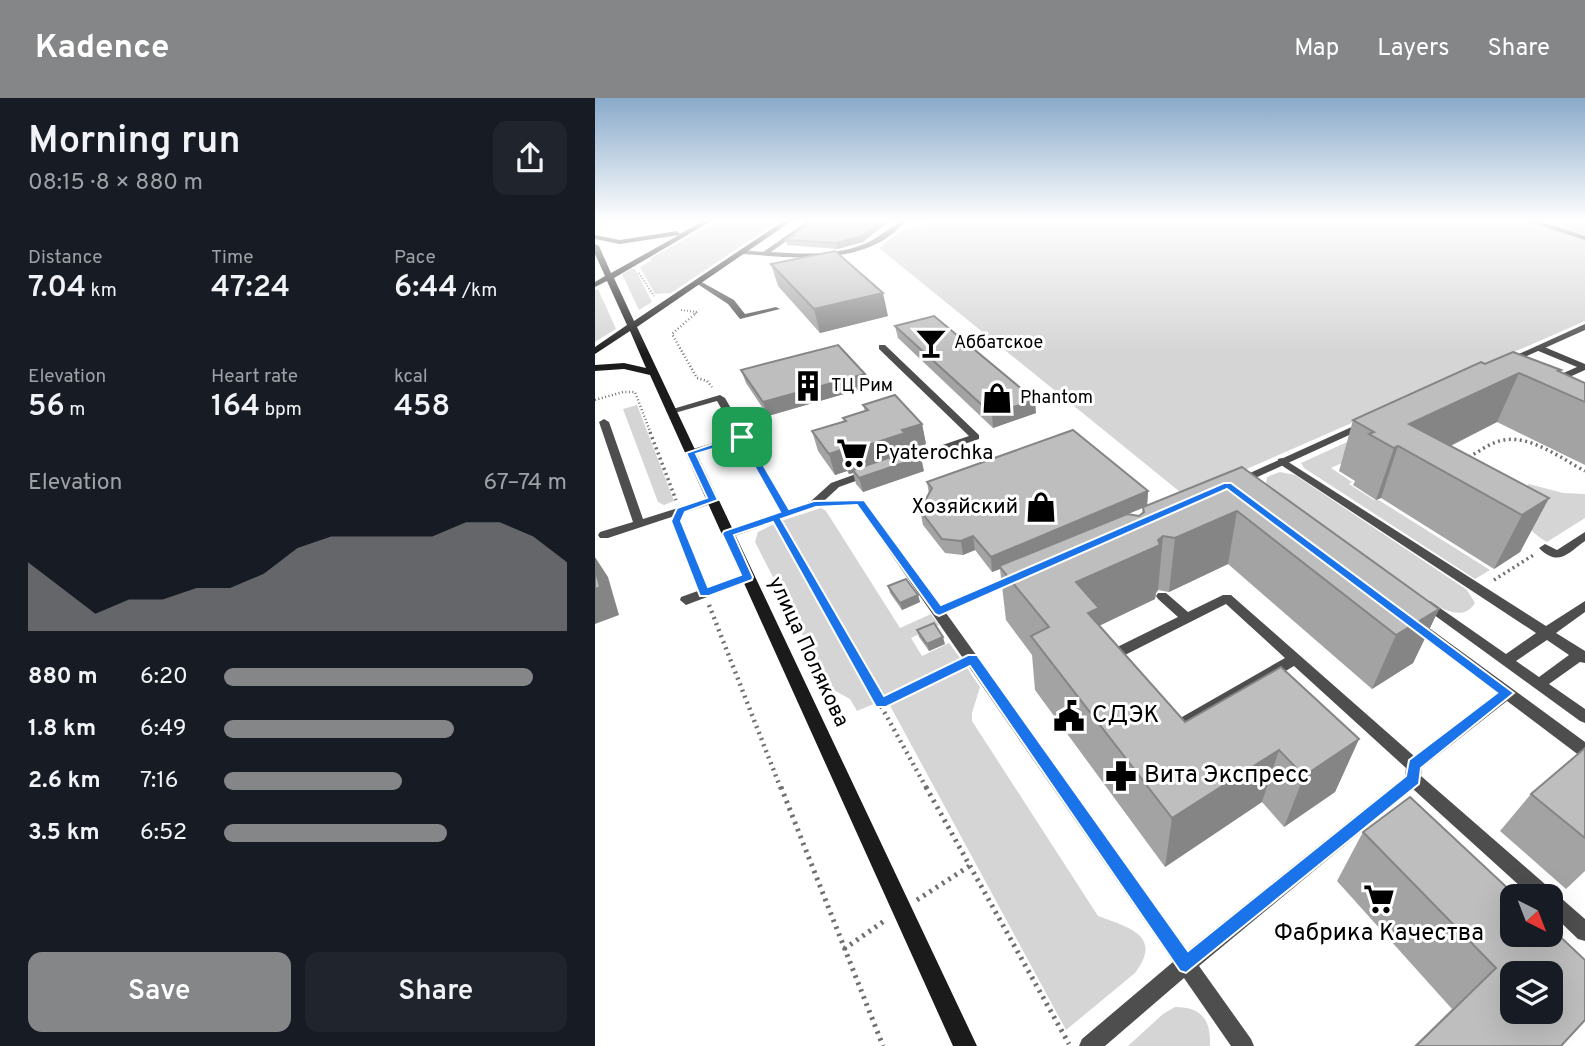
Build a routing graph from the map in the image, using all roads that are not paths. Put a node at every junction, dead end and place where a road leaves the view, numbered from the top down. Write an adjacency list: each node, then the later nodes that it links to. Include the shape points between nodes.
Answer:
1 (603, 264): 4 (main road, улица Полякова)
2 (631, 264): 4 (main road)
3 (725, 264): 5 (main road)
4 (609, 277): 6 (main road); 8 (main road, улица Полякова)
5 (698, 282): 7 (lane, via 731,302 743,317); 8 (main road)
6 (595, 285)
7 (776, 309)
8 (633, 326): 12 (main road); 16 (main road, улица Полякова)
9 (1585, 327): 11 (street)
10 (881, 346): 26 (lane, via 975,437)
11 (1539, 348): 13 (lane); 15 (street)
12 (595, 351)
13 (1584, 367): 17 (lane)
14 (595, 368): 16 (main road, via 619,365)
15 (1488, 370)
16 (653, 373): 20 (main road, улица Полякова)
17 (1559, 378): 18 (lane); 19 (lane, via 1542,386)
18 (1576, 386)
19 (1553, 391)
20 (671, 411): 23 (lane, via 720,398); 24 (main road, улица Полякова)
21 (1378, 418): 25 (street)
22 (604, 422): 34 (lane)
23 (742, 437): 24 (lane); 33 (lane)
24 (690, 453): 31 (main road, улица Полякова)
25 (1282, 461): 28 (street); 48 (lane)
26 (899, 463)
27 (886, 467): 32 (lane, via 835,485)
28 (1247, 477): 29 (lane); 30 (street)
29 (1258, 485)
30 (1233, 489)
31 (713, 500): 34 (lane); 35 (main road, улица Полякова)
32 (814, 504): 33 (lane); 45 (lane, via 860,502)
33 (781, 515): 35 (lane)
34 (639, 524): 36 (lane)
35 (728, 534): 40 (main road, улица Полякова)
36 (604, 535)
37 (1585, 536): 38 (lane, via 1557,555)
38 (1545, 548)
39 (1029, 572): 45 (lane)
40 (748, 577): 43 (lane); 61 (main road, улица Полякова)
41 (1163, 596): 46 (lane)
42 (1415, 597): 51 (lane)
43 (686, 600)
44 (1585, 606): 48 (lane)
45 (939, 611): 60 (lane)
46 (1187, 618): 50 (lane, via 1227,598); 50 (lane, via 1110,657 1173,730)
47 (1406, 618): 53 (lane)
48 (1546, 633): 49 (lane); 51 (lane)
49 (1582, 656): 52 (lane)
50 (1295, 659): 56 (lane)
51 (1506, 661): 52 (lane)
52 (1539, 684): 54 (lane)
53 (1507, 693): 55 (lane); 56 (lane)
54 (1585, 717)
55 (1585, 751)
56 (1414, 772): 57 (lane); 60 (lane)
57 (1532, 884)
58 (1563, 912): 59 (lane)
59 (1585, 932)
60 (1186, 964): 62 (lane); 63 (lane)
61 (965, 1046)
62 (1089, 1046)
63 (1244, 1046)

